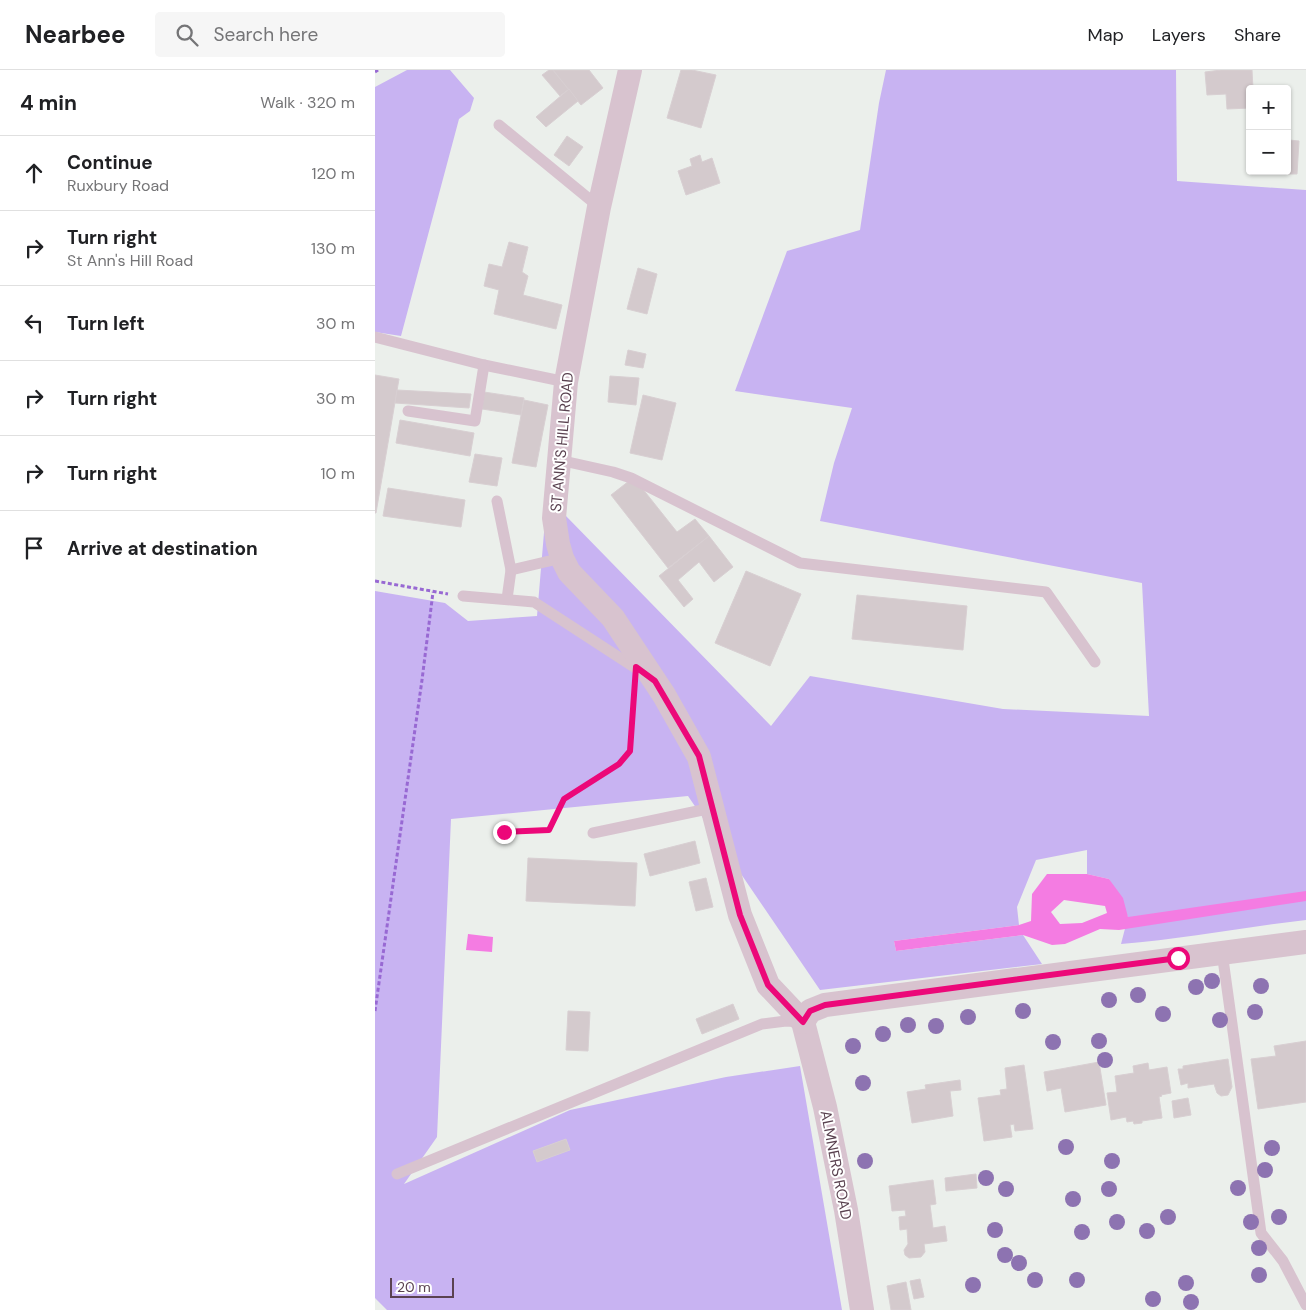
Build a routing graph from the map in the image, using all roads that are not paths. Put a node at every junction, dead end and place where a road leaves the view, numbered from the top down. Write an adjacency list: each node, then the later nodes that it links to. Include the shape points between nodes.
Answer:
1 (630, 70): 3 (street, ST ANN'S HILL ROAD)
2 (499, 124): 3 (lane)
3 (599, 206): 6 (street, ST ANN'S HILL ROAD)
4 (375, 337): 5 (lane)
5 (484, 364): 6 (lane); 7 (lane, via 475,421)
6 (566, 382): 8 (street, ST ANN'S HILL ROAD)
7 (407, 411)
8 (559, 460): 10 (street, ST ANN'S HILL ROAD, via 554,518); 14 (lane, via 631,478 800,563 1046,592)
9 (497, 501): 11 (lane)
10 (562, 558): 11 (lane); 15 (street, ST ANN'S HILL ROAD, via 569,572 613,618)
11 (511, 570): 13 (lane)
12 (463, 596): 13 (lane)
13 (507, 599): 15 (lane, via 534,602)
14 (1095, 662)
15 (645, 674): 16 (street, ST ANN'S HILL ROAD, via 699,756)
16 (713, 808): 17 (lane); 20 (street, ST ANN'S HILL ROAD, via 740,915 768,985)
17 (593, 833)
18 (1306, 942): 19 (street)
19 (1221, 952): 20 (street, via 825,1005 810,1011); 22 (lane, via 1261,1234 1283,1261)
20 (803, 1022): 21 (lane, via 762,1024); 23 (street, ALMNERS ROAD, via 825,1107)
21 (397, 1174)
22 (1306, 1305)
23 (862, 1310)

